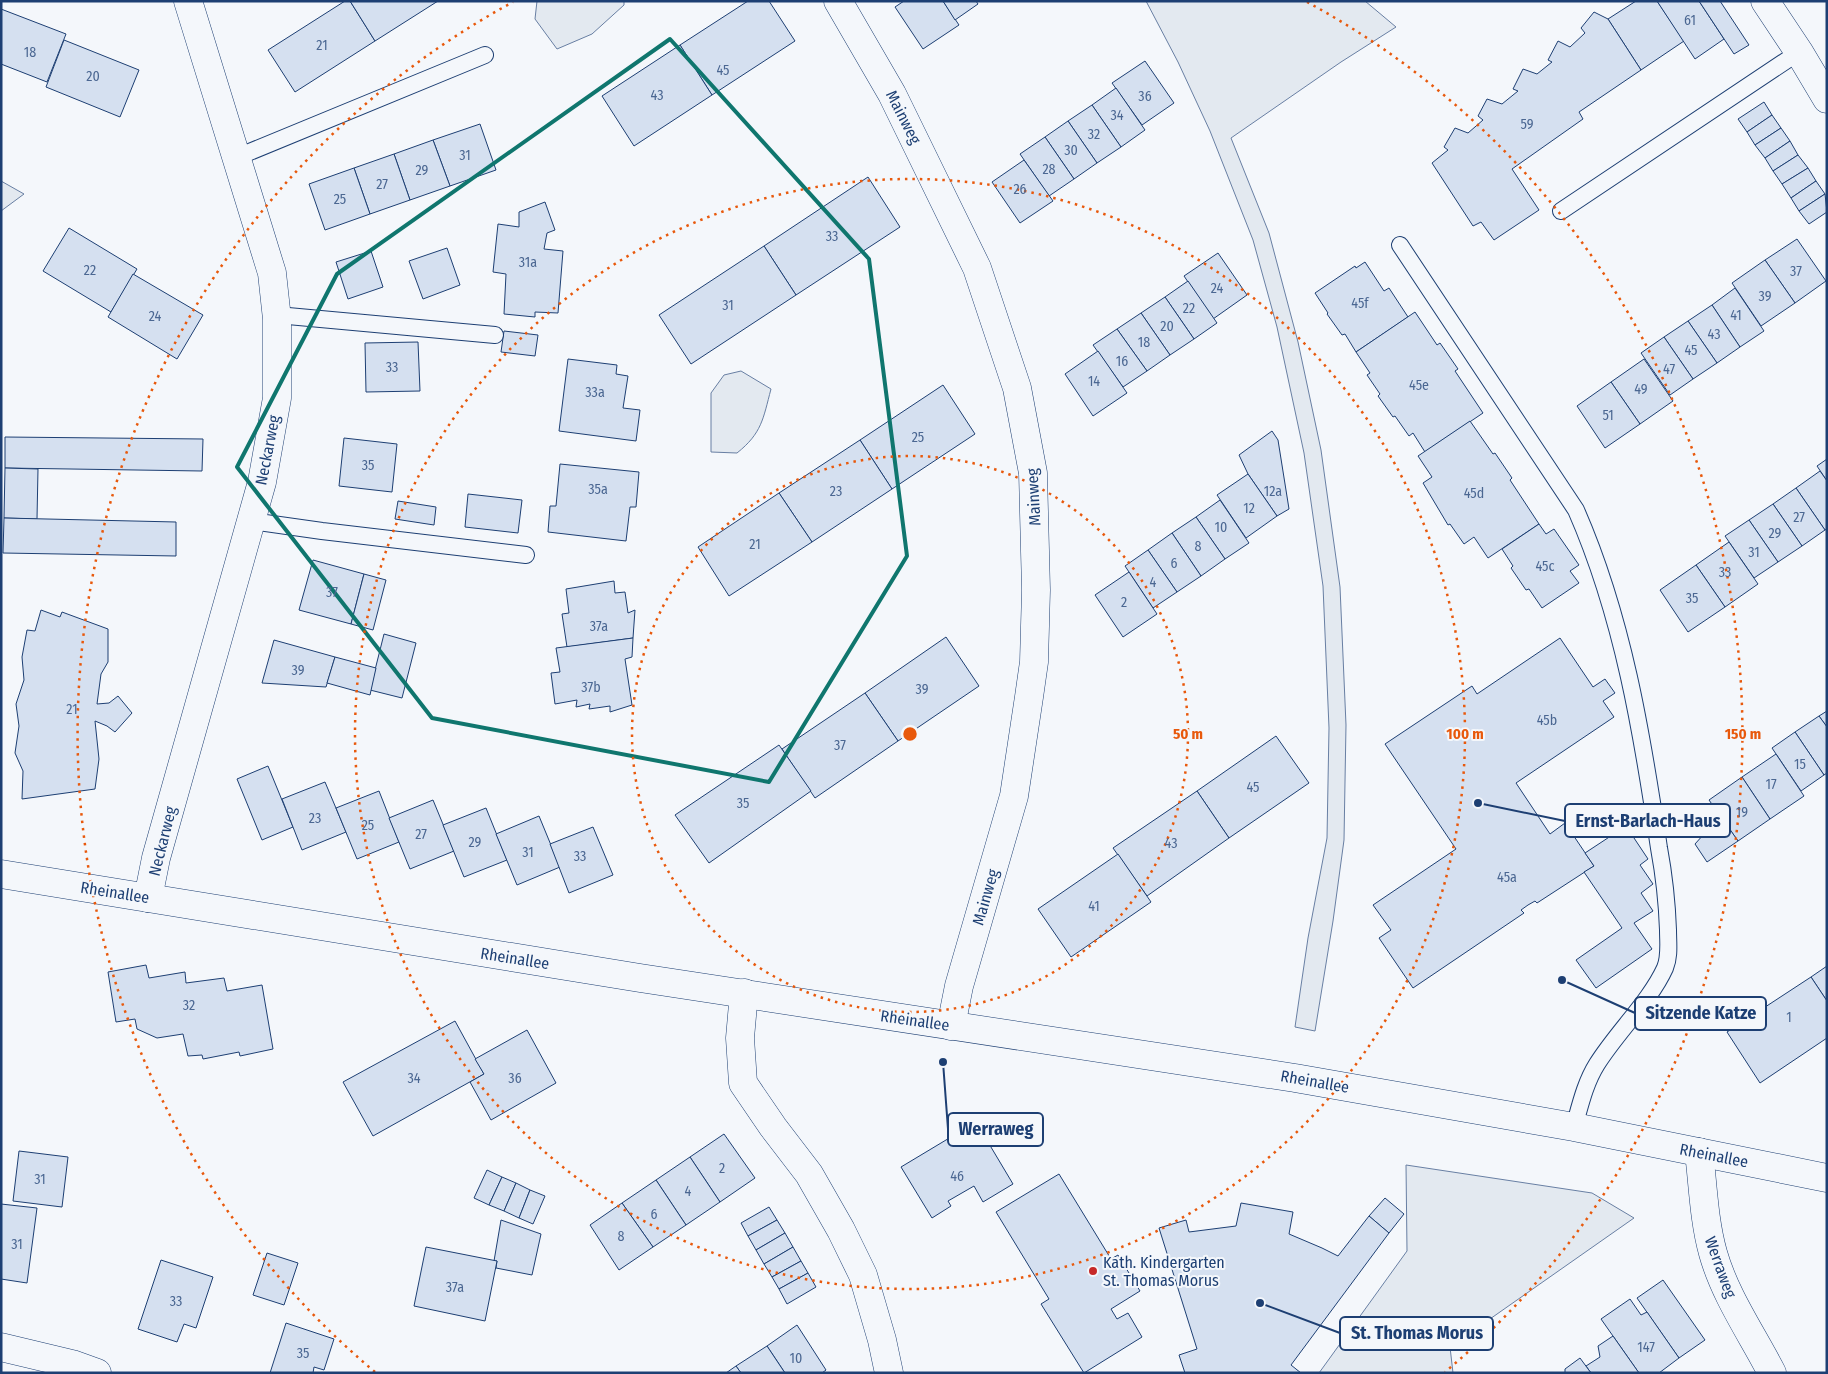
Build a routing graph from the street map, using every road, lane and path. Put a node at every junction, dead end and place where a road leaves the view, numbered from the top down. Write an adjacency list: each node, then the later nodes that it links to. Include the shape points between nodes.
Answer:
1 (188, 1): 7 (street, Neckarweg)
2 (838, 1): 17 (street, Mainweg, via 892,94 977,268 1017,388 1034,472 1036,590 1034,662 1029,697 1014,796 959,986)
3 (1765, 1): 4 (street)
4 (1799, 52): 6 (street); 8 (lane)
5 (485, 55): 7 (lane)
6 (1827, 99)
7 (235, 158): 10 (street, Neckarweg, via 272,273)
8 (1561, 211)
9 (1400, 245): 18 (lane, via 1576,510 1620,641 1634,701 1667,898 1668,953 1665,967 1653,988 1597,1063 1583,1094)
10 (277, 314): 11 (lane); 12 (street, Neckarweg, via 277,398 262,482)
11 (495, 335)
12 (251, 521): 13 (lane); 15 (street, Neckarweg, via 156,858)
13 (526, 555)
14 (1, 874): 15 (street, Rheinallee)
15 (148, 898): 16 (street, Rheinallee)
16 (744, 993): 17 (street, Rheinallee); 23 (street, via 740,1038 743,1083 809,1174 841,1230 863,1276)
17 (951, 1026): 18 (street, Rheinallee, via 1295,1078)
18 (1574, 1127): 19 (street, Rheinallee)
19 (1699, 1152): 20 (street, Rheinallee); 24 (street, Werraweg, via 1713,1255 1729,1293)
20 (1827, 1178)
21 (1, 1346): 22 (street)
22 (97, 1373)
23 (888, 1373)
24 (1772, 1373)

